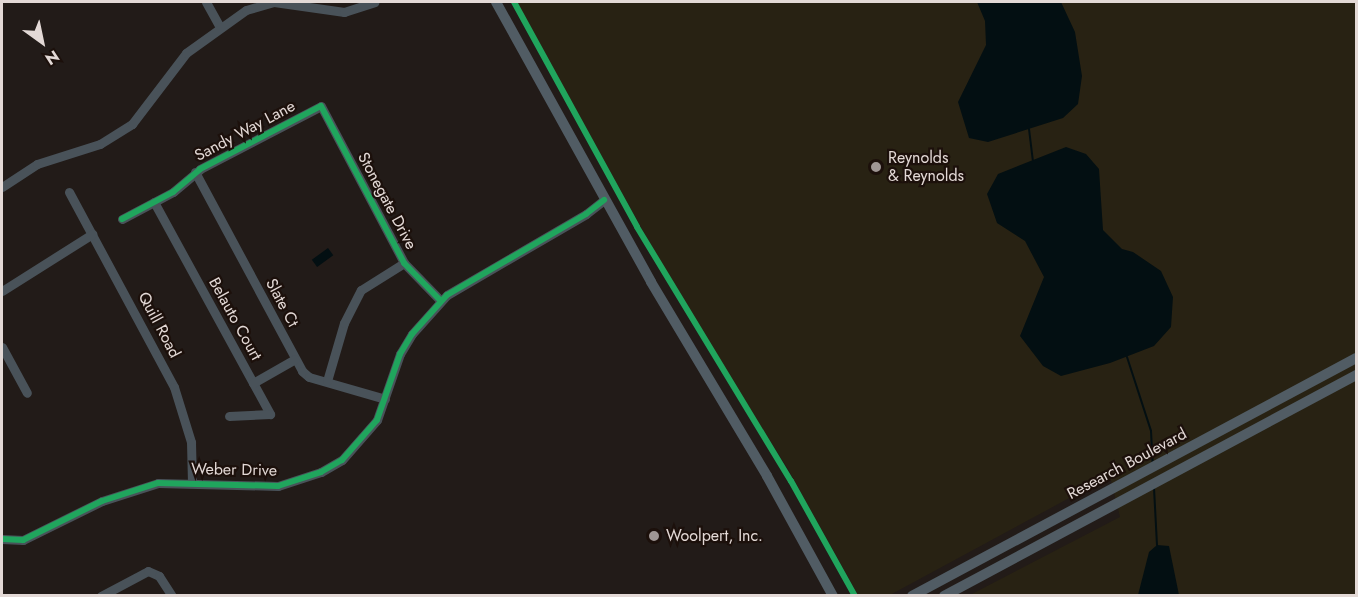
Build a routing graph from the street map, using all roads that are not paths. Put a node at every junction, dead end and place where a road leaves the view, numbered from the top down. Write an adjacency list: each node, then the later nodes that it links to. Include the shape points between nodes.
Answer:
1 (206, 2): 4 (street)
2 (374, 2): 4 (street, via 344,12 287,2 260,4)
3 (496, 2): 9 (main road)
4 (219, 25): 7 (street, via 186,53 132,124 100,144 37,164)
5 (321, 106): 6 (street, Sandy Way Lane); 13 (street, Stonegate Drive)
6 (195, 172): 10 (street, Sandy Way Lane); 18 (street, Slate Ct)
7 (2, 187)
8 (69, 192): 12 (street, Quill Road)
9 (604, 200): 15 (street, Weber Drive, via 469,280); 29 (main road)
10 (154, 202): 11 (street, Sandy Way Lane); 21 (street, Belauto Court)
11 (122, 219)
12 (92, 234): 14 (street); 25 (street, Quill Road, via 174,387 191,442)
13 (405, 263): 15 (street, Stonegate Drive); 20 (street, via 361,290 344,323)
14 (2, 291)
15 (441, 301): 23 (street, Weber Drive, via 412,334)
16 (2, 347): 22 (street)
17 (1356, 358): 30 (main road, Research Boulevard)
18 (295, 359): 20 (street, Slate Ct, via 309,377); 21 (street)
19 (1356, 375): 31 (main road, Research Boulevard)
20 (327, 381): 23 (street, Slate Ct)
21 (253, 383): 24 (street, Belauto Court, via 270,414)
22 (27, 393)
23 (385, 399): 25 (street, Weber Drive, via 377,420 362,441 342,460 303,480 247,487)
24 (229, 417)
25 (192, 482): 26 (street, Weber Drive, via 158,483 126,491 43,533 23,540)
26 (2, 539)
27 (170, 592): 28 (street, via 159,576 148,571)
28 (101, 596)
29 (833, 596)
30 (912, 596)
31 (944, 596)

